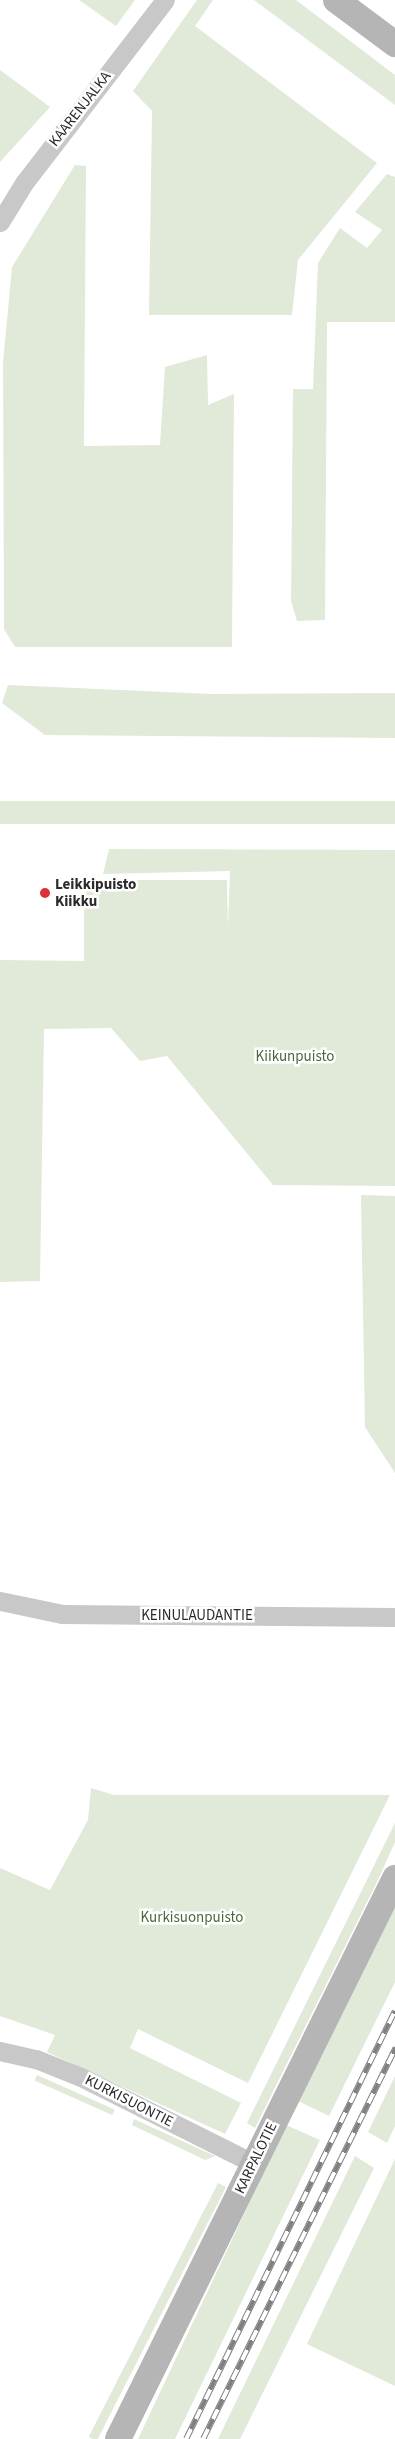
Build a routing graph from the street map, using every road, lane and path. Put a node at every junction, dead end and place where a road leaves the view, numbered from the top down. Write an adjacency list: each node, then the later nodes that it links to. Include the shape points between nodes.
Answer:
1 (165, 0): 4 (street, KAARENJALKA, via 24,183)
2 (336, 0): 3 (street)
3 (395, 43)
4 (0, 222)
5 (0, 1601): 6 (street, KEINULAUDANTIE, via 62,1614)
6 (395, 1617)
7 (395, 1878): 9 (street, KARPALOTIE)
8 (0, 2051): 9 (street, KURKISUONTIE, via 36,2059 81,2077)
9 (253, 2163): 10 (street, KARPALOTIE)
10 (118, 2439)

